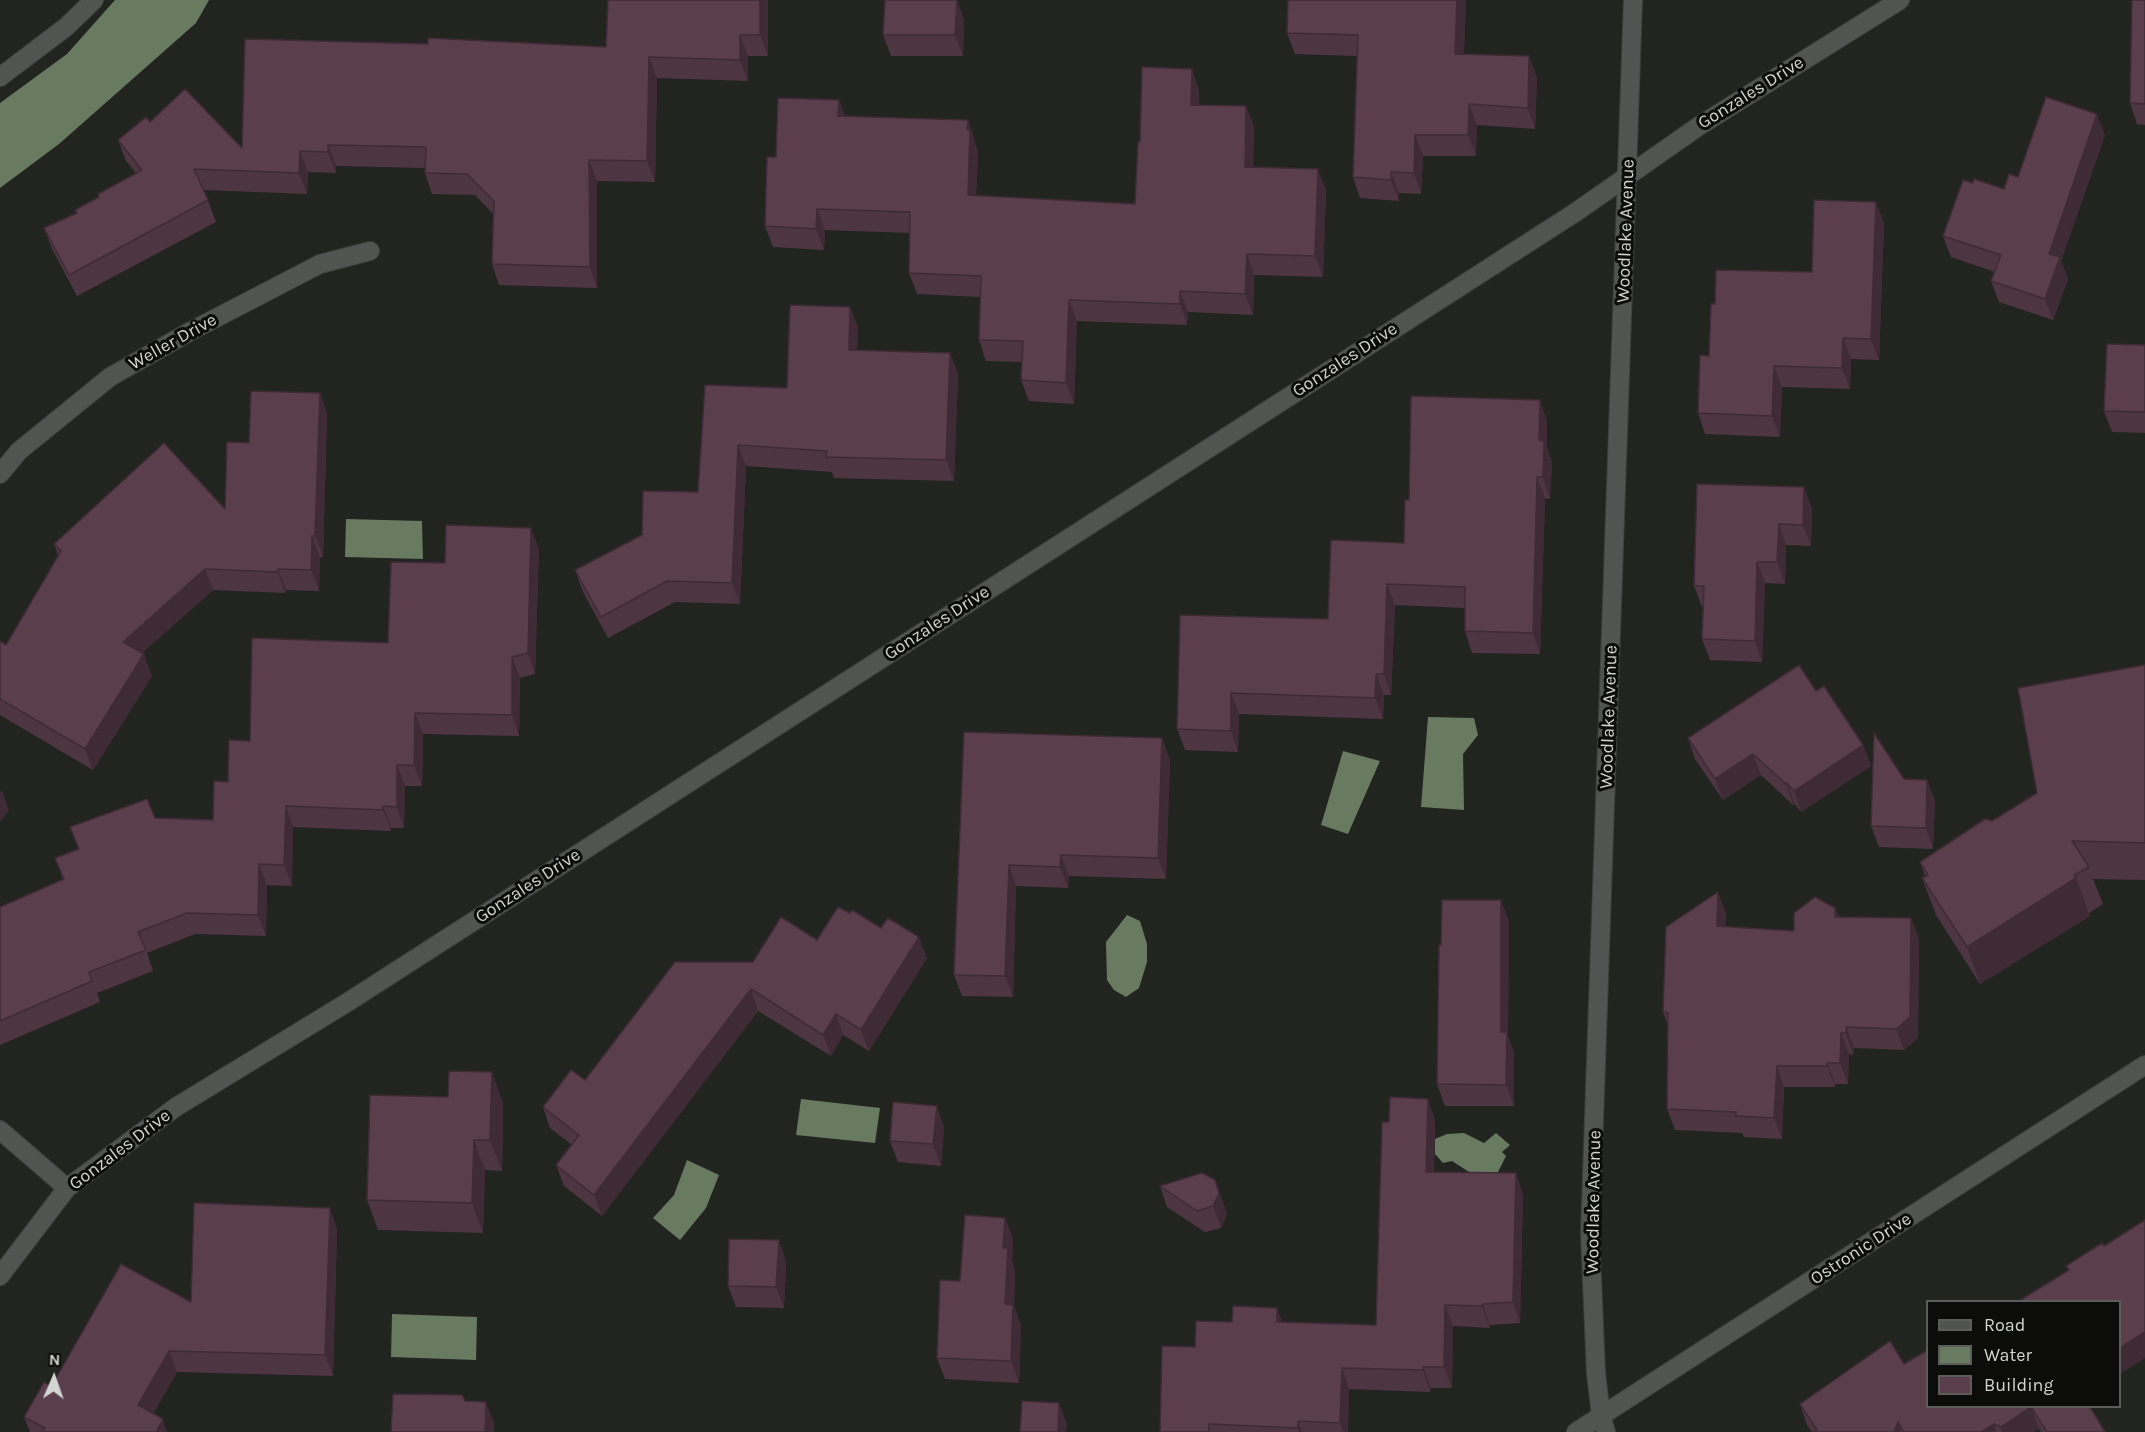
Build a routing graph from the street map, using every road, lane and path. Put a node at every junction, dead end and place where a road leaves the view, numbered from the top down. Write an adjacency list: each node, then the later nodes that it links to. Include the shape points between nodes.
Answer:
1 (94, 0): 4 (street, via 66,27)
2 (1633, 0): 5 (street, Woodlake Avenue)
3 (1900, 0): 5 (street, Gonzales Drive)
4 (0, 77)
5 (1628, 175): 10 (street, Gonzales Drive, via 348,1002 176,1107); 12 (street, Woodlake Avenue, via 1590,1234)
6 (370, 251): 7 (street, Weller Drive, via 320,264 190,330 110,377 19,451)
7 (0, 474)
8 (2145, 1065): 12 (street, Ostronic Drive)
9 (0, 1130): 10 (street)
10 (67, 1188): 11 (street, Gonzales Drive)
11 (0, 1276)
12 (1603, 1424): 13 (street, Ostronic Drive)
13 (1576, 1432)

